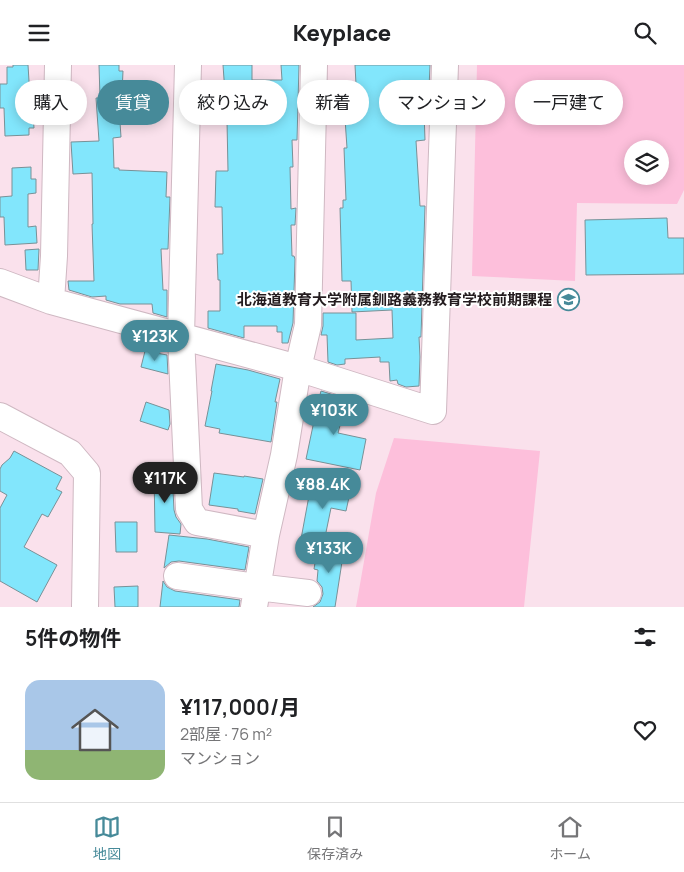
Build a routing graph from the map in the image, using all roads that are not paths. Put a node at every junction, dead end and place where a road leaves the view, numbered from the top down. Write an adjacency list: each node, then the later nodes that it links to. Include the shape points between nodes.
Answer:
1 (58, 65): 6 (street)
2 (188, 65): 7 (street)
3 (314, 65): 8 (street, via 308,325)
4 (445, 65): 8 (street, via 433,411)
5 (0, 282): 6 (street)
6 (50, 301): 7 (street)
7 (181, 337): 8 (street); 10 (street, via 189,509 197,522)
8 (298, 368): 10 (street, via 284,455)
9 (0, 417): 14 (street, via 70,453 87,473)
10 (266, 535): 13 (street)
11 (176, 576): 13 (street)
12 (308, 593): 13 (street)
13 (255, 597)
14 (85, 607)

